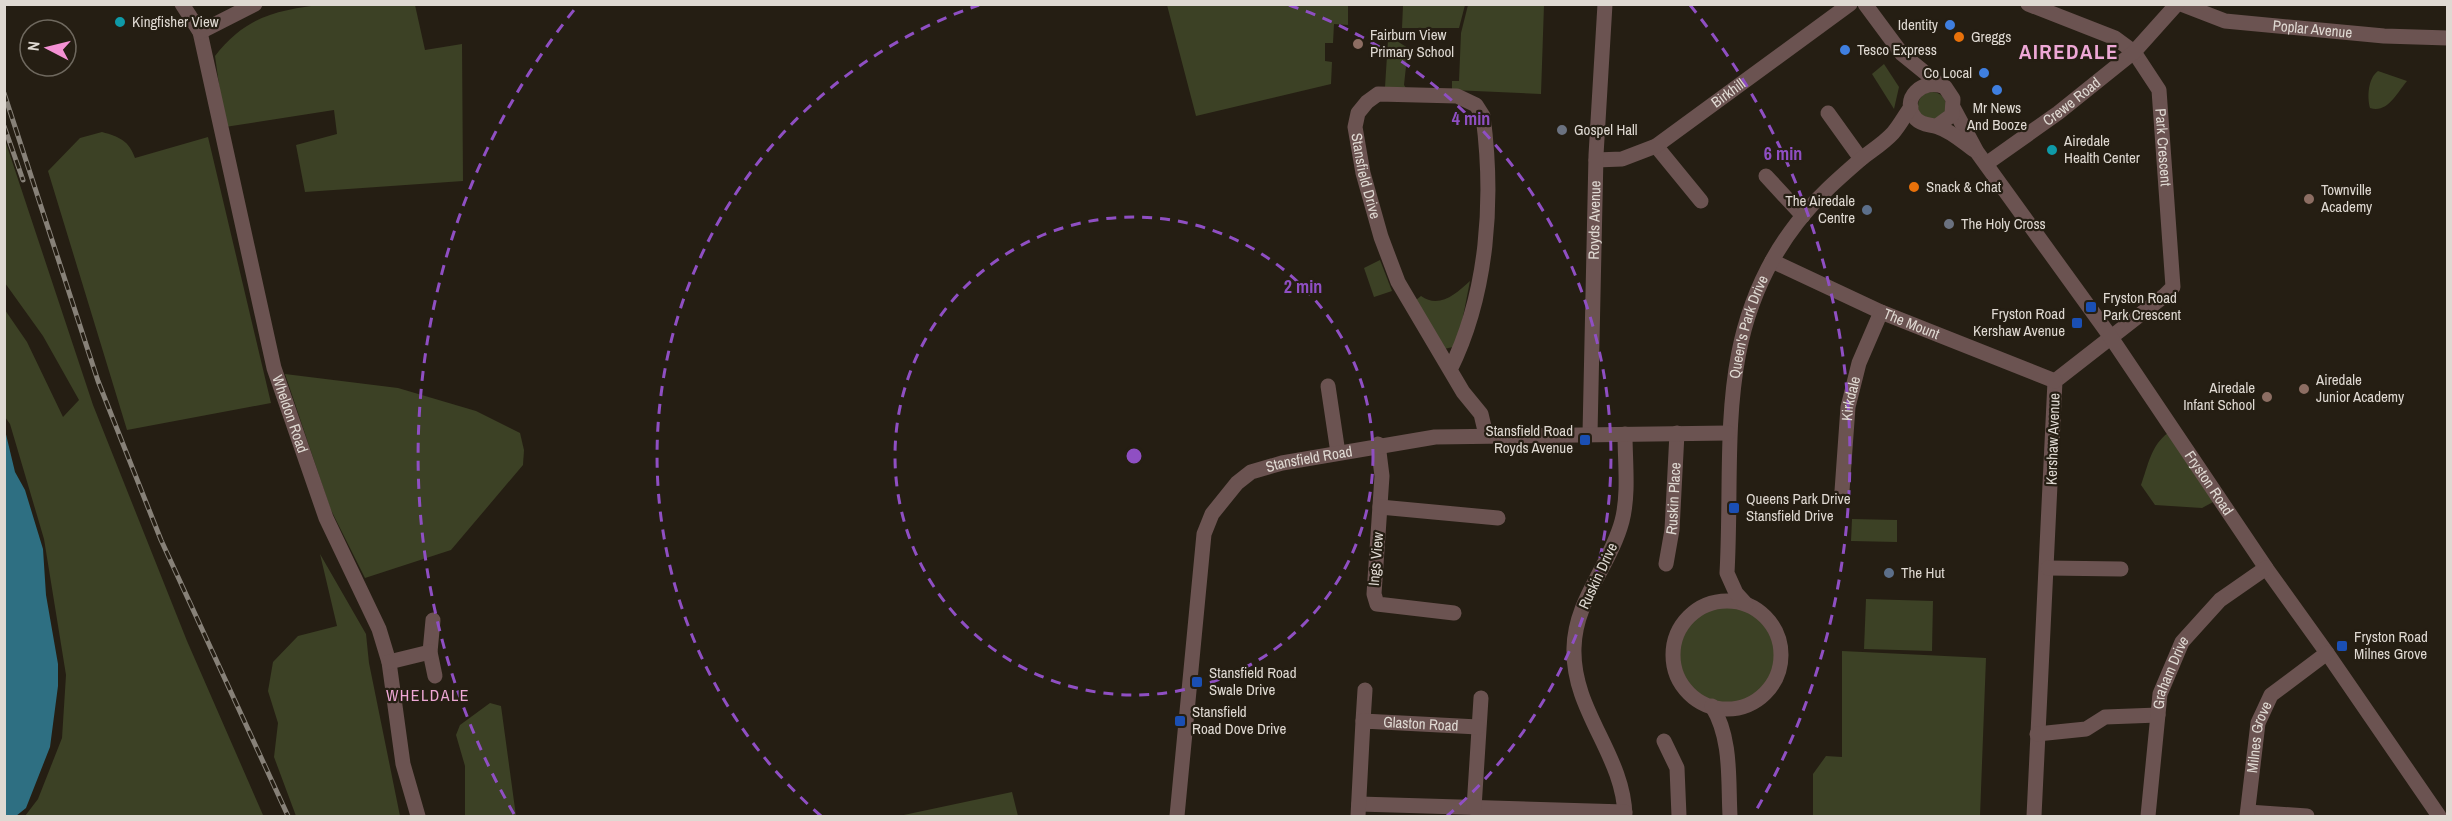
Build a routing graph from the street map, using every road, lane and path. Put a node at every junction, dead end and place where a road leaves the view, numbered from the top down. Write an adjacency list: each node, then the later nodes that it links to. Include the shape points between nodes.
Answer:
1 (182, 4): 8 (street, Wheldon Road)
2 (255, 4): 8 (street)
3 (1605, 4): 21 (street, Royds Avenue)
4 (1850, 4): 18 (street, Birkhill)
5 (1865, 4): 11 (street, Fryston Road)
6 (2028, 4): 10 (street, Park Crescent, via 2115,38)
7 (2179, 4): 9 (street, Poplar Avenue, via 2225,21); 10 (street, Crewe Road)
8 (200, 32): 52 (street, Wheldon Road, via 274,368 326,518 379,629)
9 (2448, 38)
10 (2134, 52): 19 (street, Crewe Road, via 2058,113); 27 (street, Park Crescent, via 2159,90 2173,287)
11 (1902, 54): 12 (street, Fryston Road); 13 (street, Fryston Road)
12 (1939, 84): 13 (street, via 1926,84); 14 (street, Fryston Road, via 1951,92)
13 (1912, 100): 16 (street, Fryston Road, via 1916,119); 17 (street, Queen's Park Drive)
14 (1954, 109): 16 (street, via 1947,121); 19 (street, Fryston Road)
15 (1828, 113): 20 (street)
16 (1929, 125): 17 (street, Queen's Park Drive); 19 (street, Fryston Road)
17 (1893, 133): 20 (street, Queen's Park Drive)
18 (1656, 146): 21 (street, Birkhill, via 1622,159); 23 (street)
19 (1982, 158): 27 (street, Fryston Road)
20 (1861, 159): 24 (street, Queen's Park Drive, via 1824,190)
21 (1596, 160): 33 (street, Royds Avenue)
22 (1766, 176): 24 (street)
23 (1701, 201)
24 (1803, 216): 25 (street, Queen's Park Drive)
25 (1772, 261): 26 (street, The Mount); 32 (street, Queen's Park Drive, via 1746,320 1734,371)
26 (1881, 312): 29 (street, The Mount); 38 (street, Kirkdale, via 1859,363 1848,406)
27 (2110, 336): 29 (street, Kershaw Avenue); 43 (street, Fryston Road)
28 (1450, 370): 28 (street, Stansfield Drive, via 1464,341 1482,275 1487,198 1483,116 1476,105 1457,96 1378,94 1358,113 1355,127 1363,172 1398,282); 35 (street, Stansfield Drive, via 1481,414)
29 (2055, 381): 42 (street, Kershaw Avenue)
30 (1328, 386): 37 (street)
31 (1677, 433): 32 (street, Stansfield Road); 34 (street, Stansfield Road); 41 (street, Ruskin Place, via 1672,530)
32 (1728, 433): 45 (street, Queen's Park Drive)
33 (1590, 434): 34 (street, Stansfield Road); 35 (street, Stansfield Road)
34 (1625, 434): 67 (street, Ruskin Drive, via 1623,520 1582,607 1574,648 1580,695 1620,776)
35 (1486, 435): 36 (street, Stansfield Road)
36 (1378, 444): 37 (street, Stansfield Road); 39 (street, Ings View)
37 (1338, 453): 70 (street, Stansfield Road, via 1251,472 1226,494 1212,514 1204,534)
38 (1842, 490)
39 (1380, 507): 40 (street); 48 (street, Ings View, via 1374,594 1377,604)
40 (1498, 518)
41 (1666, 564)
42 (2048, 568): 44 (street); 61 (street, Kershaw Avenue)
43 (2266, 568): 51 (street, Fryston Road); 58 (street, Graham Drive, via 2220,600 2182,642 2160,694)
44 (2121, 569)
45 (1727, 573): 46 (street, Queen's Park Drive); 47 (street)
46 (1712, 602): 47 (street); 56 (street, Queen's Park Drive, via 1684,622 1673,649 1673,661 1681,683 1698,700)
47 (1746, 604): 57 (street, via 1773,626 1780,642 1781,659 1768,690)
48 (1454, 613)
49 (433, 620): 50 (street)
50 (430, 652): 52 (street); 53 (street)
51 (2327, 653): 68 (street, Milnes Grove, via 2271,695 2258,723); 76 (street, Fryston Road)
52 (389, 662): 69 (street, Wheldon Road, via 403,764)
53 (435, 676)
54 (1365, 690): 59 (street, Glaston Road)
55 (1481, 698): 60 (street, Glaston Road)
56 (1712, 706): 57 (street); 63 (street)
57 (1741, 707): 63 (street)
58 (2157, 715): 61 (street, via 2105,717 2086,729); 74 (street, Graham Drive)
59 (1363, 721): 60 (street, Glaston Road); 65 (street, Glaston Road)
60 (1478, 727): 64 (street, Glaston Road)
61 (2037, 734): 73 (street, Kershaw Avenue)
62 (1664, 741): 71 (street, via 1677,768)
63 (1726, 742): 72 (street)
64 (1474, 808): 66 (street); 67 (street)
65 (1358, 810): 66 (street)
66 (1427, 812)
67 (1625, 814)
68 (2247, 814): 75 (street)
69 (418, 816)
70 (1177, 816)
71 (1679, 816)
72 (1730, 816)
73 (2034, 816)
74 (2148, 816)
75 (2307, 816)
76 (2439, 816)

